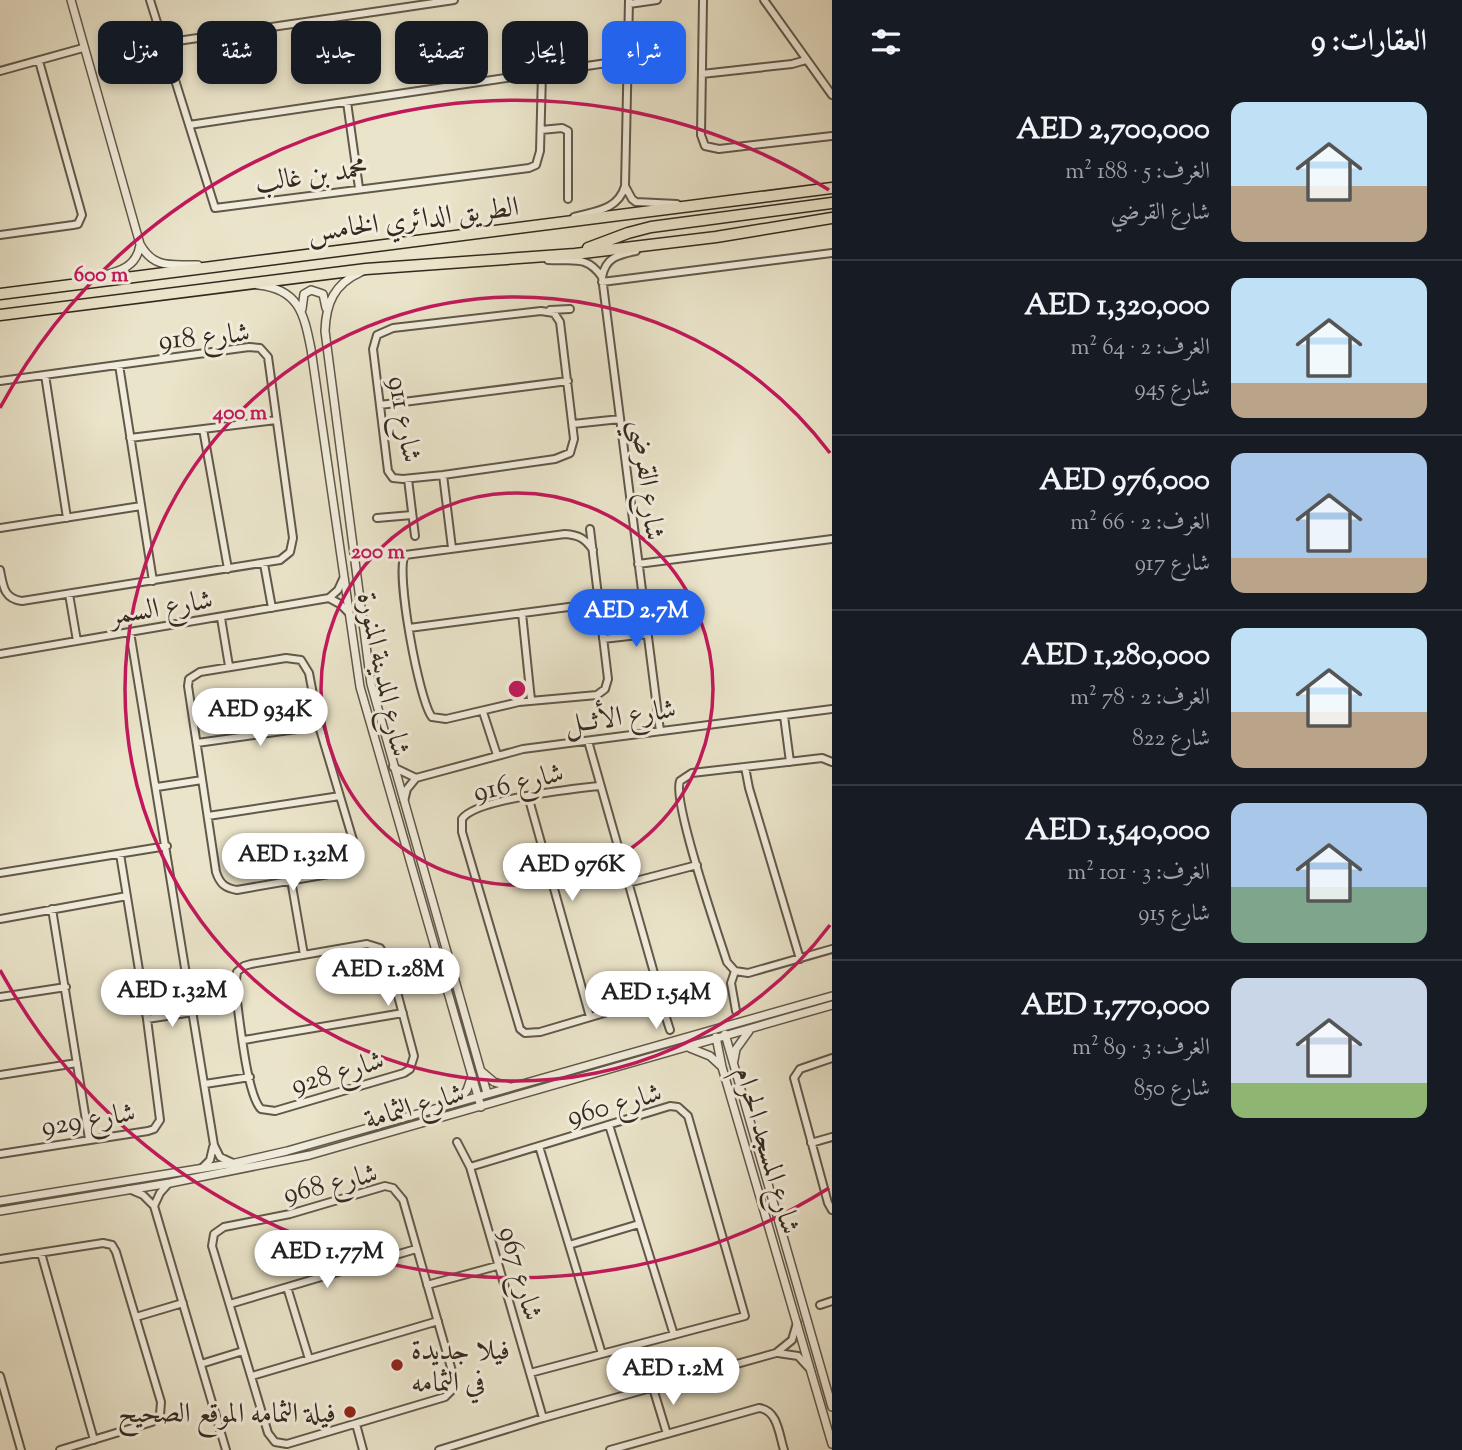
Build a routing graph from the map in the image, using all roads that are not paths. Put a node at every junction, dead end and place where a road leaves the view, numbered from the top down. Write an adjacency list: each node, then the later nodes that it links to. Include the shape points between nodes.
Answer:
1 (71, 0): 11 (street)
2 (150, 0): 8 (street, محمد بن غالب)
3 (454, 0): 10 (street)
4 (657, 0): 7 (street)
5 (702, 0): 15 (street)
6 (764, 0): 12 (street)
7 (629, 2): 9 (street)
8 (157, 21)
9 (628, 21)
10 (183, 40)
11 (83, 48): 13 (street); 35 (street)
12 (806, 60): 15 (street); 20 (street)
13 (39, 61): 14 (street); 33 (street, via 82,215 74,226)
14 (0, 71)
15 (702, 74): 24 (street, via 701,135 705,146 719,149)
16 (502, 79): 21 (street)
17 (176, 84): 22 (street, محمد بن غالب)
18 (542, 84): 23 (street, محمد بن غالب)
19 (627, 84): 25 (street)
20 (832, 95)
21 (347, 102): 22 (street); 26 (street)
22 (189, 125): 26 (street, محمد بن غالب, via 215,208)
23 (541, 130): 26 (street, محمد بن غالب, via 539,158 529,168); 28 (street, via 568,131)
24 (832, 136)
25 (625, 186): 30 (street, via 632,199 641,203); 32 (street, via 621,198 610,207)
26 (359, 188)
27 (832, 188): 30 (main road, الطريق الدائري الخامس)
28 (568, 199)
29 (832, 203): 37 (main road, via 651,227)
30 (701, 204): 32 (main road, الطريق الدائري الخامس)
31 (832, 218): 34 (main road, الطريق الدائري الخامس)
32 (552, 223): 39 (main road, الطريق الدائري الخامس)
33 (0, 235)
34 (672, 242): 37 (main road, الطريق الدائري الخامس); 41 (street, via 613,258 604,265)
35 (140, 244): 39 (street, via 158,263); 43 (street, via 136,259 127,268)
36 (832, 253): 41 (street)
37 (575, 254): 38 (main road, الطريق الدائري الخامس)
38 (522, 257): 40 (main road, الطريق الدائري الخامس); 41 (street, via 587,261)
39 (216, 266): 43 (main road, الطريق الدائري الخامس)
40 (366, 269): 42 (main road, الطريق الدائري الخامس); 47 (street, شارع المدينة المنورة, via 338,286)
41 (602, 279): 55 (street, شارع القرضي)
42 (240, 284): 48 (street, via 278,289); 49 (main road, الطريق الدائري الخامس)
43 (66, 286): 44 (main road, الطريق الدائري الخامس)
44 (0, 294)
45 (570, 309): 46 (street, شارع 911)
46 (548, 311): 53 (street, شارع 911, via 560,322); 54 (street, شارع 911, via 384,330 377,335 373,349)
47 (326, 312): 48 (street, via 323,294 311,290 302,298); 103 (street, شارع المدينة المنورة, via 325,349 369,671)
48 (303, 313): 76 (street, شارع المدينة المنورة)
49 (0, 315)
50 (119, 365): 51 (street, شارع 918); 56 (street, شارع 918, via 260,348 268,357); 59 (street)
51 (45, 375): 52 (street, شارع 918); 64 (street)
52 (0, 381)
53 (568, 381): 54 (street); 57 (street, شارع 911)
54 (380, 405): 61 (street, شارع 911, via 388,471 393,478)
55 (620, 419): 57 (street); 73 (street, شارع القرضي)
56 (276, 420): 58 (street); 72 (street, شارع 918, via 293,538 286,557)
57 (573, 424): 60 (street, شارع 911, via 573,449 561,458)
58 (203, 429): 59 (street); 74 (street)
59 (130, 438): 62 (street)
60 (443, 475): 61 (street, شارع 911); 70 (street)
61 (408, 479): 63 (street)
62 (141, 506): 64 (street); 77 (street)
63 (412, 515): 65 (street); 68 (street)
64 (67, 518): 66 (street)
65 (377, 519)
66 (0, 528)
67 (590, 529): 71 (street)
68 (415, 536)
69 (832, 539): 73 (street)
70 (452, 548): 71 (street, via 565,534 585,539); 85 (street, via 410,553 402,560)
71 (593, 550): 80 (street)
72 (264, 564): 74 (street, شارع 918); 81 (street)
73 (638, 564): 87 (street, شارع القرضي)
74 (228, 569): 77 (street, شارع 918)
75 (0, 570): 78 (street, شارع 918, via 5,593 15,600)
76 (343, 579): 79 (street); 82 (street, شارع المدينة المنورة)
77 (153, 581): 78 (street, شارع 918)
78 (69, 594): 89 (street)
79 (329, 598): 81 (street, شارع السمر); 82 (street)
80 (599, 603): 83 (street); 88 (street)
81 (272, 608): 84 (street, شارع السمر)
82 (348, 612): 149 (street, شارع المدينة المنورة, via 364,704)
83 (522, 613): 85 (street); 92 (street)
84 (222, 618): 86 (street, شارع السمر); 91 (street)
85 (409, 628): 94 (street, via 425,704 432,717)
86 (131, 632): 89 (street, شارع السمر); 108 (street)
87 (648, 634): 88 (street); 97 (street, شارع القرضي)
88 (603, 639): 92 (street, via 608,679 602,693)
89 (77, 641): 90 (street, شارع السمر)
90 (0, 654)
91 (229, 666): 96 (street, via 300,660 309,673); 99 (street, via 189,679)
92 (531, 700): 94 (street)
93 (832, 709): 95 (street, شارع الأثــل)
94 (482, 712): 100 (street)
95 (784, 716): 97 (street, شارع الأثــل); 101 (street)
96 (319, 726): 99 (street); 109 (street)
97 (660, 731): 98 (street, شارع الأثــل)
98 (588, 741): 100 (street, شارع الأثــل); 107 (street)
99 (197, 743): 106 (street)
100 (497, 755): 105 (street, شارع الأثــل)
101 (790, 762): 102 (street, via 822,758); 104 (street)
102 (832, 762)
103 (393, 766): 105 (street); 111 (street, شارع المدينة المنورة)
104 (745, 767): 115 (street, via 692,773 680,781 678,795); 124 (street)
105 (416, 778): 111 (street)
106 (202, 780): 108 (street); 112 (street)
107 (599, 786): 110 (street, شارع 916); 118 (street)
108 (157, 787): 113 (street)
109 (340, 796): 112 (street); 117 (street, via 355,863 346,871)
110 (528, 796): 134 (street); 134 (street, شارع 916, via 472,810 461,826 518,1024 525,1033 540,1032)
111 (404, 802): 147 (street, شارع المدينة المنورة)
112 (208, 816): 117 (street, via 216,872 223,886 237,890)
113 (167, 846): 114 (street); 132 (street)
114 (120, 854): 116 (street); 119 (street, شارع 929)
115 (697, 865): 118 (street); 125 (street, via 727,962)
116 (1, 870)
117 (291, 880): 123 (street)
118 (628, 884): 127 (street, via 656,980)
119 (127, 896): 120 (street); 135 (street, شارع 929)
120 (52, 909): 121 (street); 126 (street)
121 (0, 919)
122 (832, 949): 124 (street)
123 (304, 955): 133 (street, شارع 928, via 367,944 380,948 389,962); 141 (street, شارع 928, via 251,964 237,972 235,987)
124 (800, 959): 125 (street, via 748,973)
125 (735, 971): 131 (street)
126 (66, 987): 129 (street); 144 (street)
127 (655, 992): 134 (street, via 648,1000); 138 (street)
128 (832, 996): 139 (street, شارع الثمامة)
129 (0, 997)
130 (832, 1005): 136 (street, شارع الثمامة)
131 (736, 1011)
132 (193, 1012): 135 (street); 151 (street)
133 (403, 1013): 141 (street); 150 (street, شارع 928, via 414,1056 404,1073 267,1111 257,1104)
134 (590, 1017)
135 (147, 1019): 158 (street, شارع 929, via 158,1125 148,1131)
136 (752, 1028): 139 (street, شارع الثمامة); 145 (street, via 736,1049)
137 (714, 1029): 139 (street, شارع الثمامة); 140 (street, شارع المسجد الحرام); 152 (street, شارع الثمامة)
138 (670, 1030)
139 (724, 1032): 140 (street); 145 (street, شارع المسجد الحرام)
140 (716, 1039): 142 (street, شارع الثمامة); 146 (street, شارع المسجد الحرام)
141 (244, 1040): 150 (street, شارع 928)
142 (686, 1048): 146 (street, via 705,1053); 155 (street, شارع الثمامة)
143 (832, 1058): 160 (street, via 796,1073)
144 (77, 1063): 148 (street); 158 (street)
145 (733, 1065): 200 (street, شارع المسجد الحرام)
146 (722, 1067): 187 (street, شارع المسجد الحرام)
147 (481, 1070): 152 (street, via 494,1082); 153 (street, شارع المدينة المنورة)
148 (0, 1074)
149 (472, 1075): 154 (street); 155 (street, شارع المدينة المنورة)
150 (250, 1077): 151 (street, شارع 928)
151 (205, 1084): 161 (street)
152 (511, 1087): 153 (street, شارع الثمامة)
153 (487, 1093): 155 (street, شارع الثمامة)
154 (458, 1102): 155 (street, شارع الثمامة); 164 (street, شارع الثمامة)
155 (479, 1102): 167 (street, شارع الثمامة, via 380,1137 288,1161)
156 (609, 1125): 162 (street, شارع 960); 173 (street); 188 (street, شارع 960, via 670,1106 688,1116 746,1316)
157 (832, 1137): 160 (street)
158 (89, 1139): 163 (street, شارع 929)
159 (457, 1142): 165 (street, شارع 967)
160 (811, 1143): 171 (street)
161 (214, 1145): 164 (street, via 220,1157); 166 (street, via 210,1160)
162 (539, 1146): 165 (street, شارع 960); 174 (street)
163 (0, 1154)
164 (235, 1163): 166 (street, شارع الثمامة)
165 (470, 1167): 178 (street, شارع 967)
166 (201, 1169): 169 (street, شارع الثمامة)
167 (170, 1183): 168 (street, شارع الثمامة); 170 (street)
168 (128, 1189): 170 (street); 172 (street, شارع الثمامة)
169 (0, 1201)
170 (154, 1206): 182 (street)
171 (832, 1210)
172 (0, 1211)
173 (639, 1224): 174 (street); 188 (street)
174 (569, 1245): 191 (street)
175 (416, 1249): 179 (street, شارع 968); 180 (street); 183 (street, شارع 968, via 403,1200 385,1186 290,1214 224,1227 214,1234 212,1246)
176 (41, 1253): 177 (street); 185 (street, via 111,1244); 204 (street)
177 (0, 1259)
178 (497, 1266): 179 (street); 195 (street, شارع 967)
179 (427, 1285): 186 (street, شارع 968)
180 (287, 1287): 183 (street); 192 (street)
181 (832, 1301): 184 (street)
182 (183, 1303): 185 (street); 193 (street)
183 (230, 1304): 189 (street, شارع 968)
184 (820, 1304)
185 (136, 1317): 204 (street, via 161,1402 160,1415 152,1422)
186 (438, 1321): 192 (street); 202 (street, شارع 968, via 454,1378 450,1394)
187 (797, 1323): 190 (street, via 792,1340); 194 (street, شارع المسجد الحرام)
188 (674, 1335): 191 (street)
189 (243, 1351): 193 (street); 197 (street, شارع 968)
190 (776, 1353): 194 (street, via 799,1356); 198 (street)
191 (602, 1354): 195 (street)
192 (309, 1359): 197 (street)
193 (201, 1364): 209 (street)
194 (811, 1370): 205 (street, شارع المسجد الحرام)
195 (530, 1373): 201 (street, شارع 967)
196 (0, 1376): 199 (street)
197 (252, 1376): 202 (street, شارع 968, via 268,1433 275,1442 287,1444)
198 (653, 1388): 201 (street); 203 (street)
199 (2, 1390): 207 (street)
200 (832, 1407)
201 (543, 1418): 206 (street)
202 (356, 1424): 210 (street)
203 (667, 1434): 212 (street); 213 (street, via 764,1408 773,1414)
204 (94, 1440): 208 (street)
205 (832, 1444)
206 (447, 1449): 211 (street)
207 (21, 1450)
208 (60, 1450)
209 (226, 1450)
210 (363, 1450)
211 (439, 1450)
212 (610, 1450)
213 (784, 1450)

